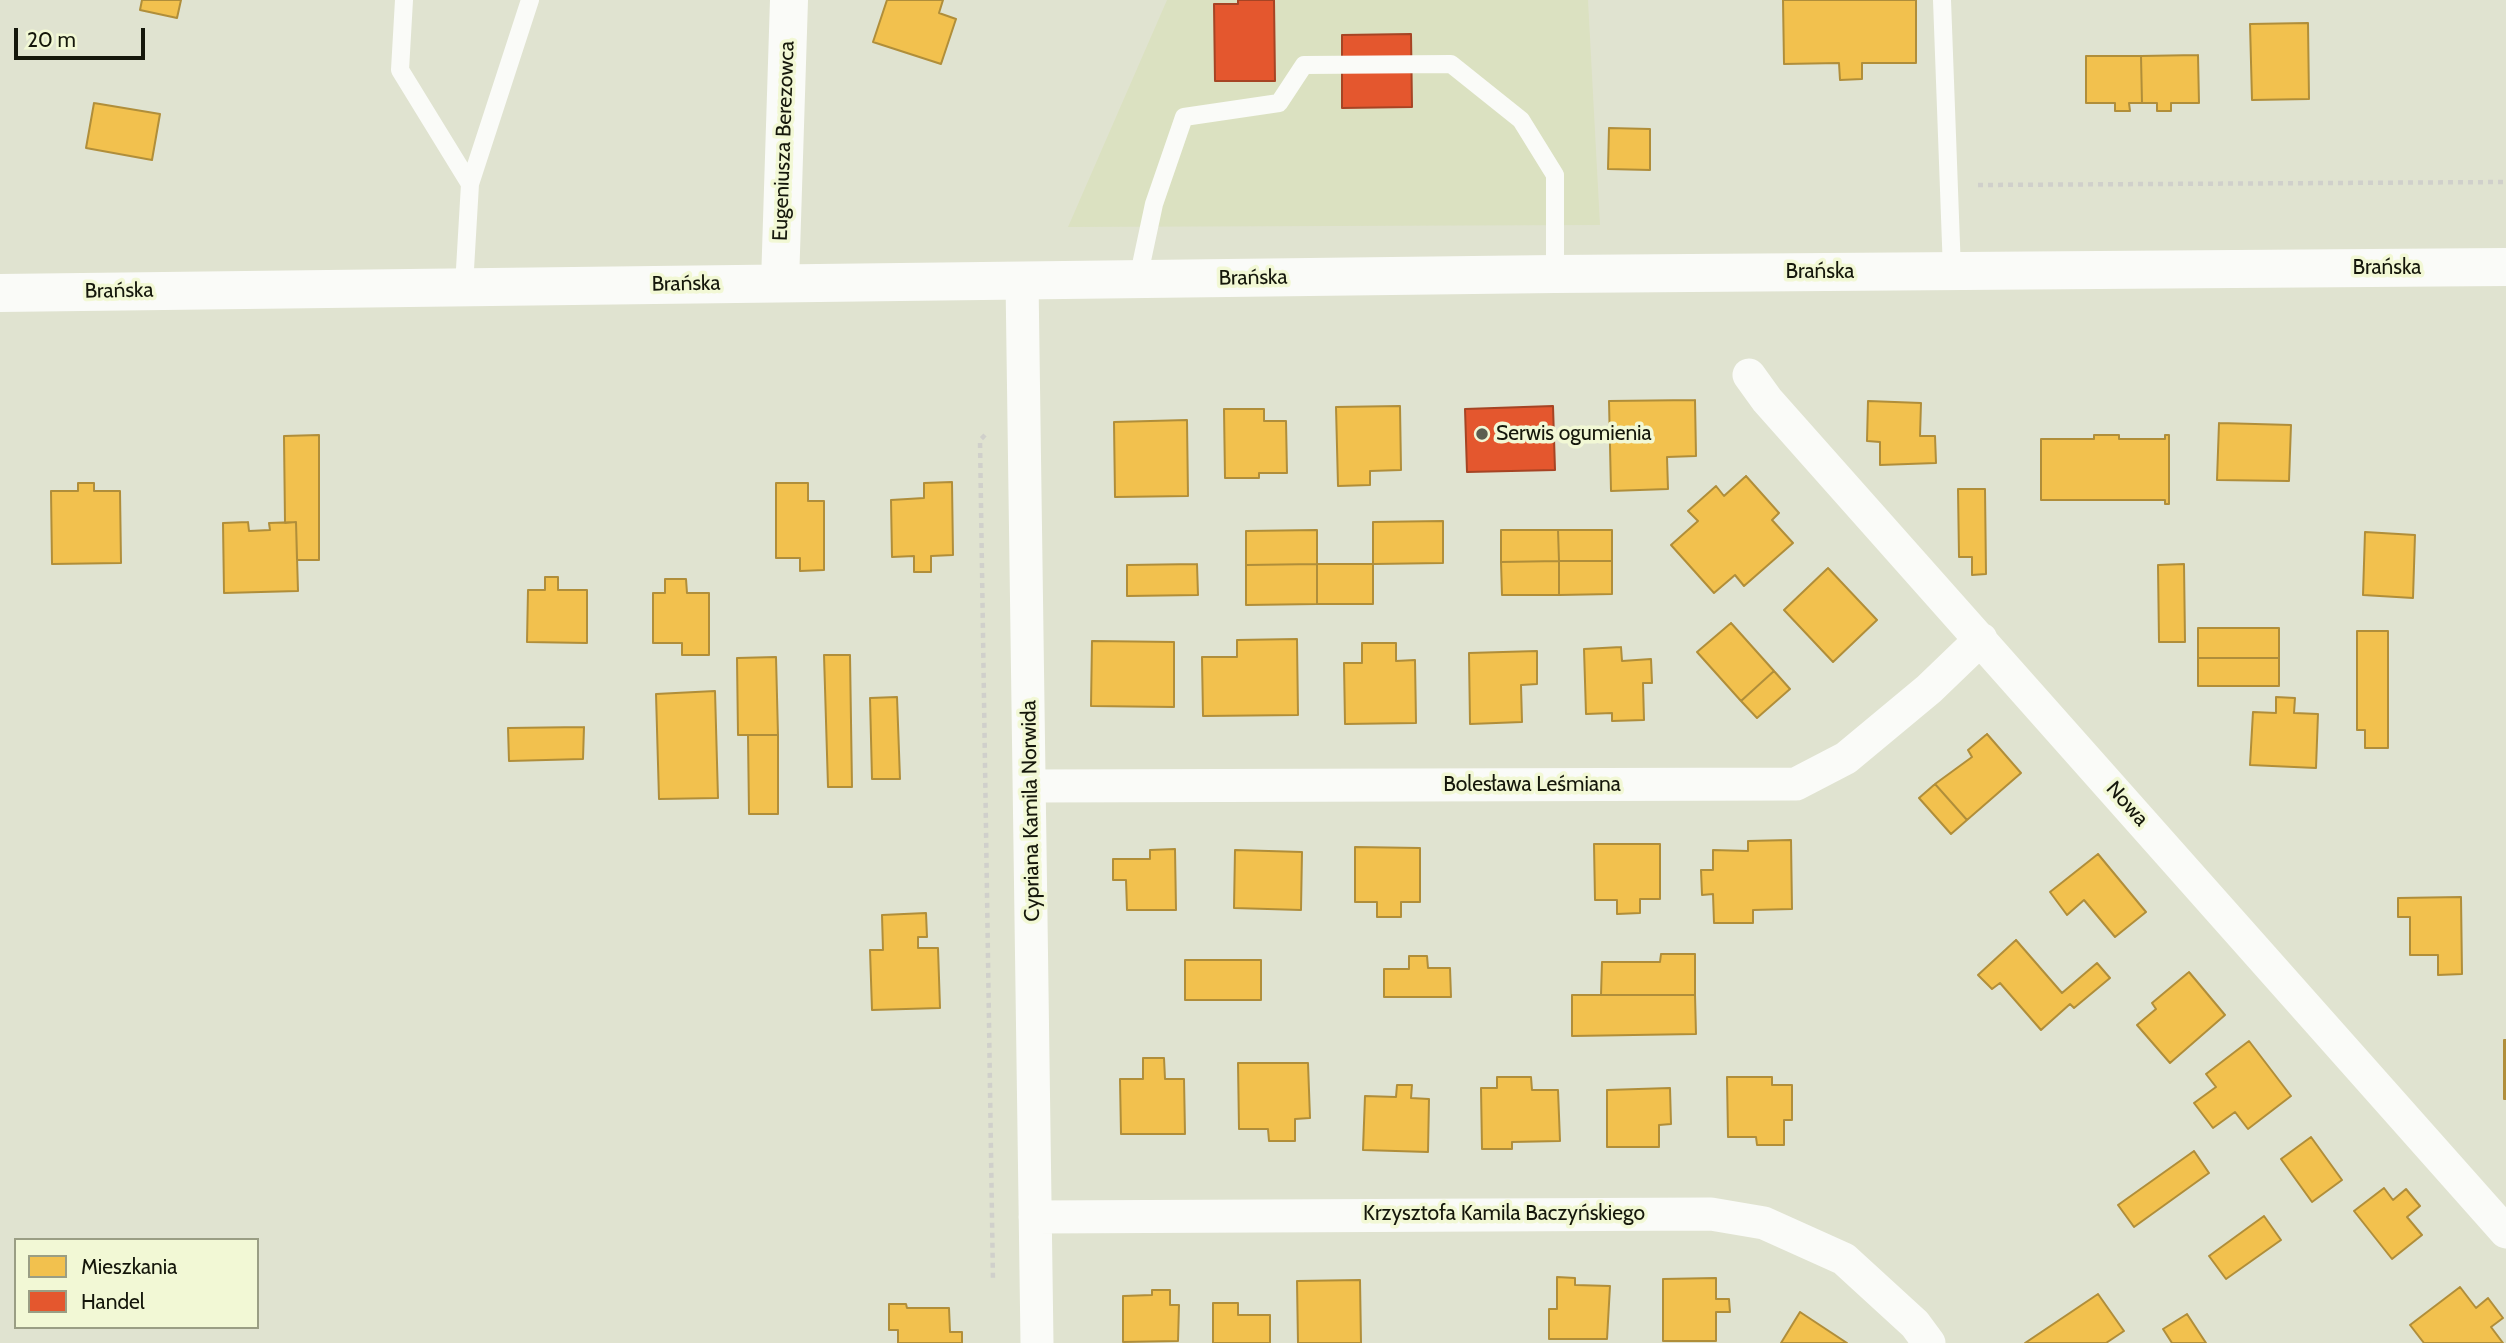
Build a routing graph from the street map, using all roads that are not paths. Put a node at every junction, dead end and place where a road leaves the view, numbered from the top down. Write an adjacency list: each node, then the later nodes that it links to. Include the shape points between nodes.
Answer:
1 (404, 0): 5 (lane, via 400,70)
2 (530, 0): 5 (lane)
3 (789, 0): 11 (street, Eugeniusza Berezowca)
4 (1942, 0): 7 (lane)
5 (470, 184): 12 (lane)
6 (2506, 267): 7 (street, Brańska)
7 (1952, 271): 8 (street, Brańska)
8 (1555, 274): 9 (street, Brańska); 9 (lane, via 1555,175 1521,120 1451,64 1304,65 1279,103 1184,117 1154,204)
9 (1138, 279): 10 (street, Brańska)
10 (1022, 280): 11 (street, Brańska); 16 (street, Cypriana Kamila Norwida)
11 (780, 283): 12 (street, Brańska)
12 (464, 286): 13 (street, Brańska)
13 (0, 293)
14 (1749, 375): 15 (street, Nowa)
15 (1981, 639): 16 (street, Bolesława Leśmiana, via 1846,758 1796,784); 18 (street, Nowa)
16 (1031, 786): 17 (street, Cypriana Kamila Norwida)
17 (1035, 1217): 19 (street, Cypriana Kamila Norwida); 20 (street, Krzysztofa Kamila Baczyńskiego, via 1711,1214 1764,1223 1844,1259)
18 (2506, 1232)
19 (1037, 1343)
20 (1929, 1343)

